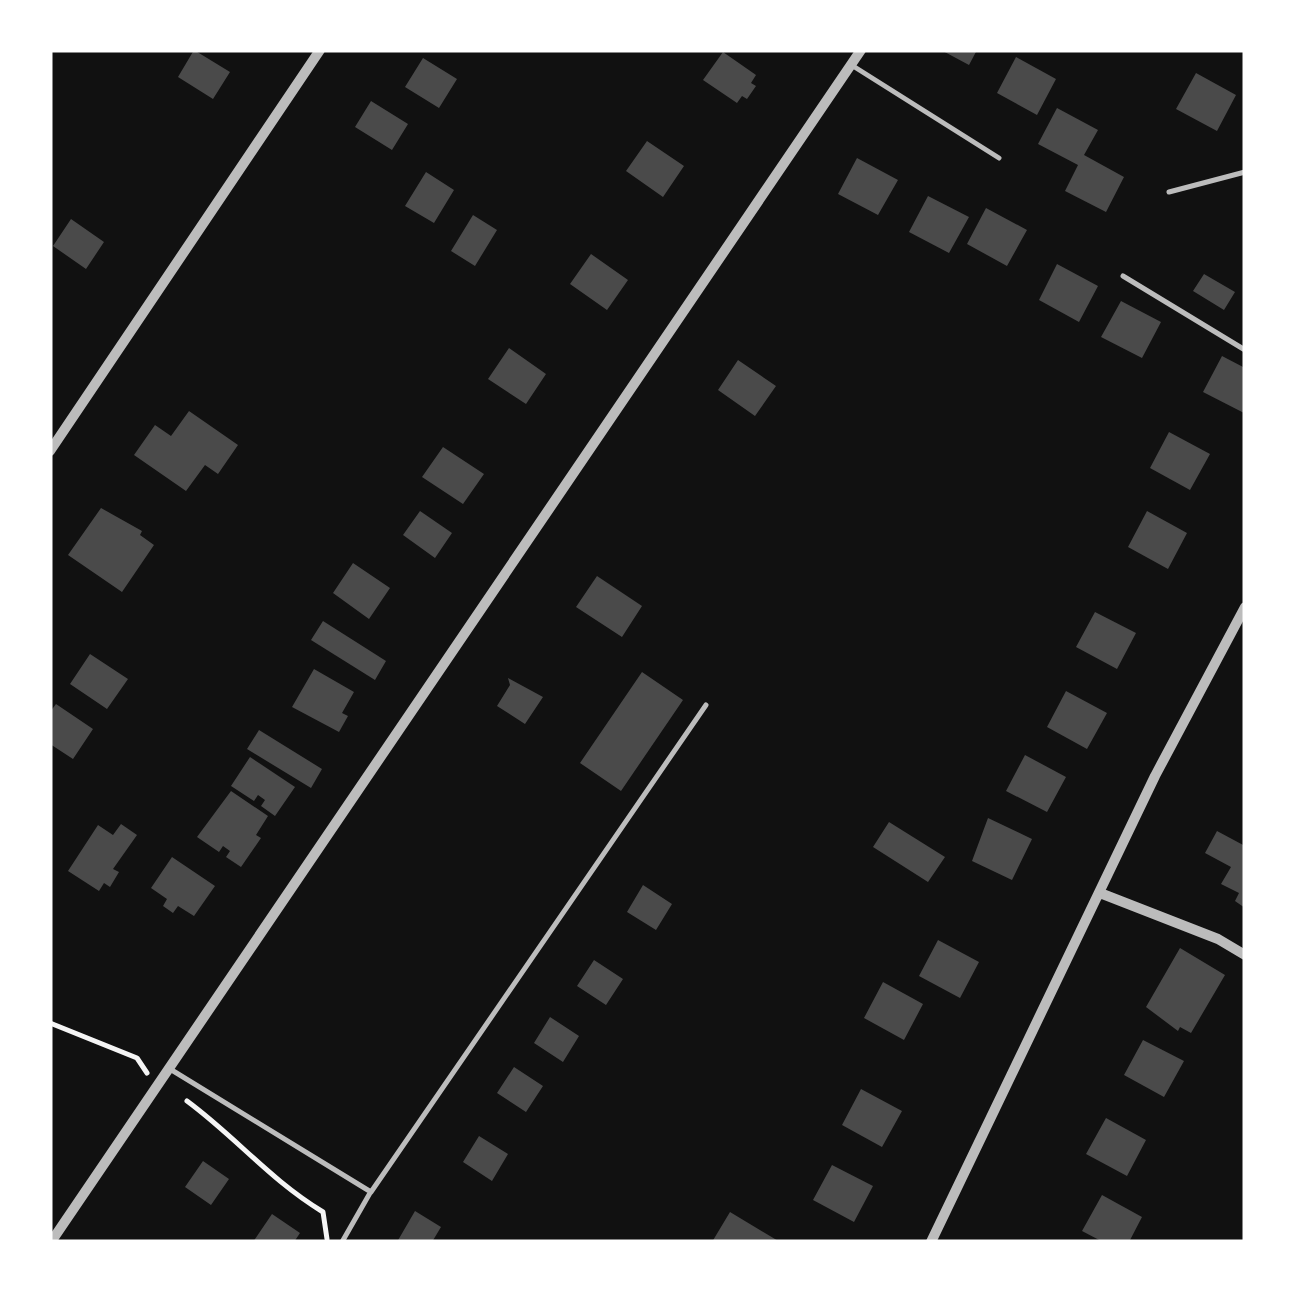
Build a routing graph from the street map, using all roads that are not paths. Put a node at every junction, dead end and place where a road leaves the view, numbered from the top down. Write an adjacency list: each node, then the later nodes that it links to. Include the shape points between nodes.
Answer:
1 (320, 50): 9 (street)
2 (861, 50): 3 (street)
3 (851, 64): 4 (lane); 14 (street)
4 (999, 158)
5 (1245, 172): 6 (lane)
6 (1169, 192)
7 (1123, 276): 8 (lane)
8 (1245, 350)
9 (50, 451)
10 (1245, 607): 12 (street)
11 (706, 704): 15 (lane)
12 (1100, 893): 13 (street); 18 (street)
13 (1245, 955)
14 (167, 1068): 15 (lane); 16 (street)
15 (371, 1192): 17 (lane)
16 (51, 1242)
17 (342, 1242)
18 (931, 1242)

